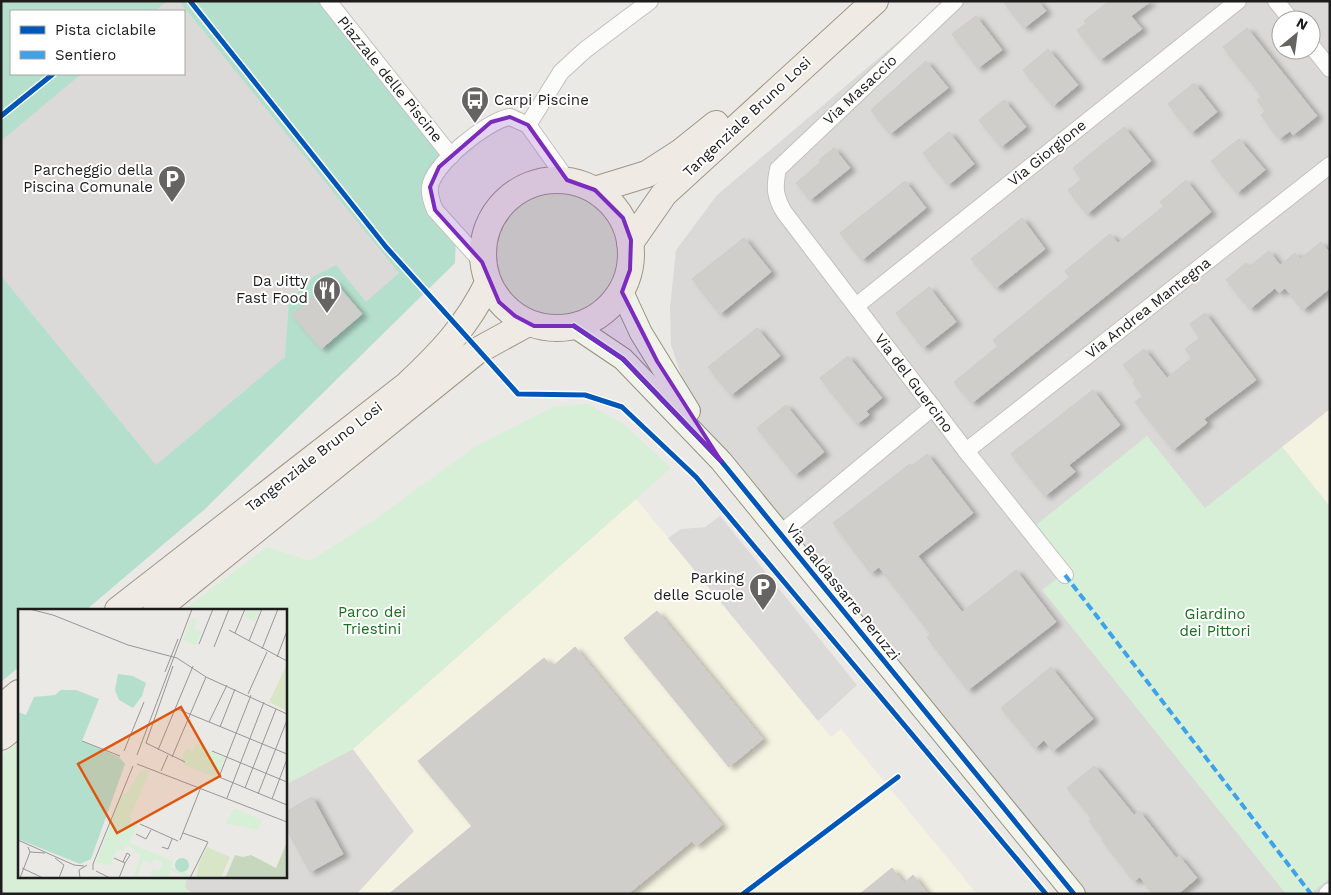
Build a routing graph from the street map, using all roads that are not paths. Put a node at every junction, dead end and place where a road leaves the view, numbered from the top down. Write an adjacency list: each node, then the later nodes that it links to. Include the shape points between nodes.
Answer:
1 (328, 1): 10 (street, Piazzale delle Piscine)
2 (650, 1): 9 (street, via 560,72)
3 (852, 1): 14 (main road, Tangenziale Bruno Losi, via 744,100 681,152 647,174)
4 (875, 1): 15 (main road, Tangenziale Bruno Losi, via 664,194)
5 (955, 1): 13 (street, Via Masaccio, via 800,146 778,169)
6 (1238, 1): 18 (street, Via Giorgione)
7 (1321, 58): 8 (street)
8 (1330, 69)
9 (528, 126): 10 (street, via 510,117 491,122); 12 (street)
10 (452, 156): 16 (street, via 433,177 431,200 435,210)
11 (1330, 165): 22 (street, Via Andrea Mantegna)
12 (567, 180): 14 (main road); 16 (main road, via 544,181 522,188 503,202 490,220 483,242)
13 (774, 185): 18 (street, Via del Guercino, via 776,199 784,212)
14 (595, 190): 15 (main road, via 623,218)
15 (630, 243): 17 (main road, via 630,270)
16 (485, 273): 19 (main road, via 499,302); 26 (main road, Tangenziale Bruno Losi, via 475,310 441,353 407,385)
17 (622, 292): 20 (main road, via 607,310 588,323); 23 (street, Via Baldassarre Peruzzi, via 657,361)
18 (856, 306): 21 (street, Via del Guercino)
19 (528, 323): 20 (main road, via 565,329); 27 (main road, Tangenziale Bruno Losi, via 477,351)
20 (574, 326): 23 (street, Via Baldassarre Peruzzi, via 623,359)
21 (933, 407): 22 (street, Via del Guercino); 24 (street)
22 (966, 452): 25 (street, Via del Guercino)
23 (721, 461): 24 (street, Via Baldassarre Peruzzi)
24 (780, 534): 33 (street, Via Baldassarre Peruzzi)
25 (1065, 575)
26 (119, 609)
27 (157, 609)
28 (18, 694): 29 (main road)
29 (1, 708)
30 (18, 724): 31 (main road)
31 (1, 737)
32 (1330, 891): 34 (street)
33 (1074, 894)
34 (1327, 894)

